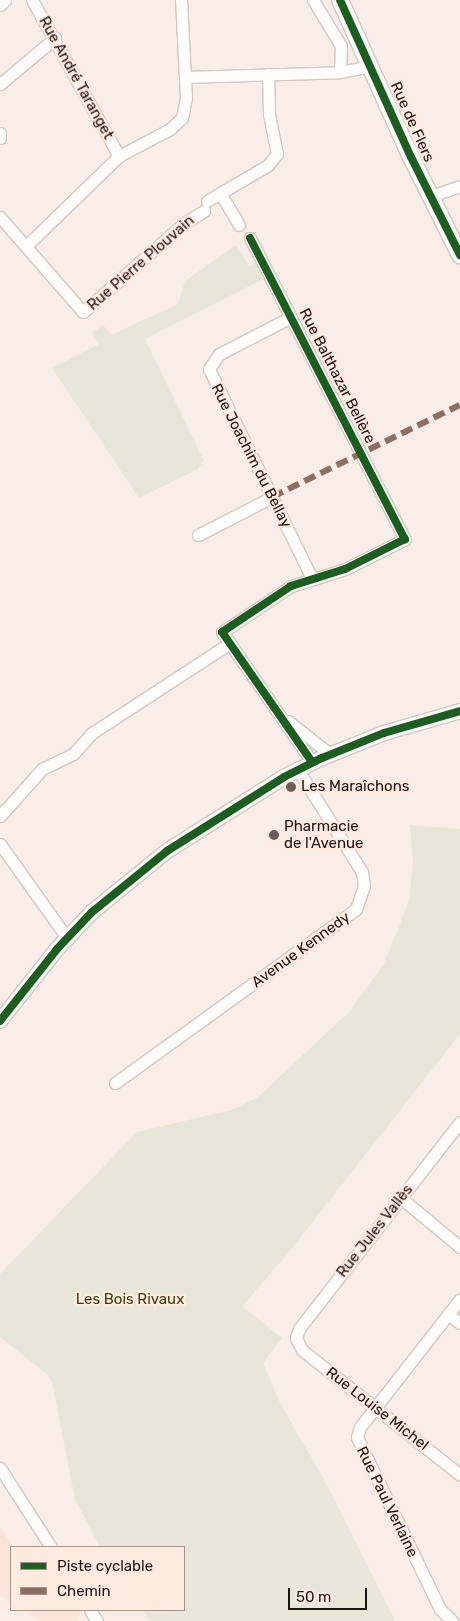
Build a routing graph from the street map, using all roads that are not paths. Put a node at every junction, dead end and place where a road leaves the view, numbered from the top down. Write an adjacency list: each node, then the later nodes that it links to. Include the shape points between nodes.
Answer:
1 (4, 0): 6 (street)
2 (32, 0): 7 (street, Rue André Taranget)
3 (181, 0): 11 (street)
4 (314, 0): 9 (street, via 341,46)
5 (340, 0): 8 (main road, Rue de Flers)
6 (0, 4)
7 (55, 38): 12 (street); 15 (street, Rue André Taranget)
8 (372, 66): 9 (street); 18 (main road, Rue de Flers)
9 (340, 72): 10 (street)
10 (268, 74): 11 (street); 17 (street, via 269,114 278,154 268,165)
11 (185, 77): 15 (street, via 185,106 179,122)
12 (0, 84)
13 (0, 133): 14 (street)
14 (0, 138)
15 (119, 156): 22 (street)
16 (460, 186): 18 (street)
17 (220, 193): 20 (street); 22 (street, Rue Pierre Plouvain, via 83,312)
18 (431, 196): 23 (main road, Rue de Flers)
19 (0, 217): 22 (street, Rue Pierre Plouvain)
20 (238, 225)
21 (250, 238): 24 (street, Rue Balthazar Bellère)
22 (26, 246)
23 (460, 255)
24 (291, 316): 25 (street, Rue Joachim du Bellay, via 219,354 209,369); 27 (street, Rue Balthazar Bellère, via 405,539 345,569)
25 (272, 497): 26 (street); 27 (street, Rue Joachim du Bellay)
26 (198, 535)
27 (312, 578): 28 (street, via 285,590 222,632)
28 (230, 643): 30 (street); 34 (street, via 88,736 73,754 42,769)
29 (460, 711): 31 (street, via 391,731)
30 (280, 714): 31 (street); 32 (street)
31 (330, 754): 32 (street)
32 (312, 762): 33 (street)
33 (298, 770): 36 (street, via 158,857 118,887); 38 (street, Avenue Kennedy, via 362,872 364,886 356,910)
34 (0, 816)
35 (0, 844): 36 (street)
36 (67, 938): 37 (street)
37 (0, 1021)
38 (115, 1084)
39 (460, 1122): 40 (street, Rue Jules Vallès)
40 (401, 1198): 41 (street); 45 (street, Rue Jules Vallès, via 299,1329)
41 (460, 1246)
42 (460, 1299): 43 (street, Rue Paul Verlaine)
43 (448, 1314): 44 (street); 46 (street, Rue Paul Verlaine)
44 (460, 1323)
45 (296, 1341): 46 (street, Rue Louise Michel, via 302,1350)
46 (376, 1408): 48 (street, Rue Louise Michel); 50 (street, Rue Paul Verlaine, via 358,1430 358,1445 440,1609)
47 (0, 1468): 49 (street)
48 (460, 1475)
49 (50, 1546)
50 (452, 1621)

